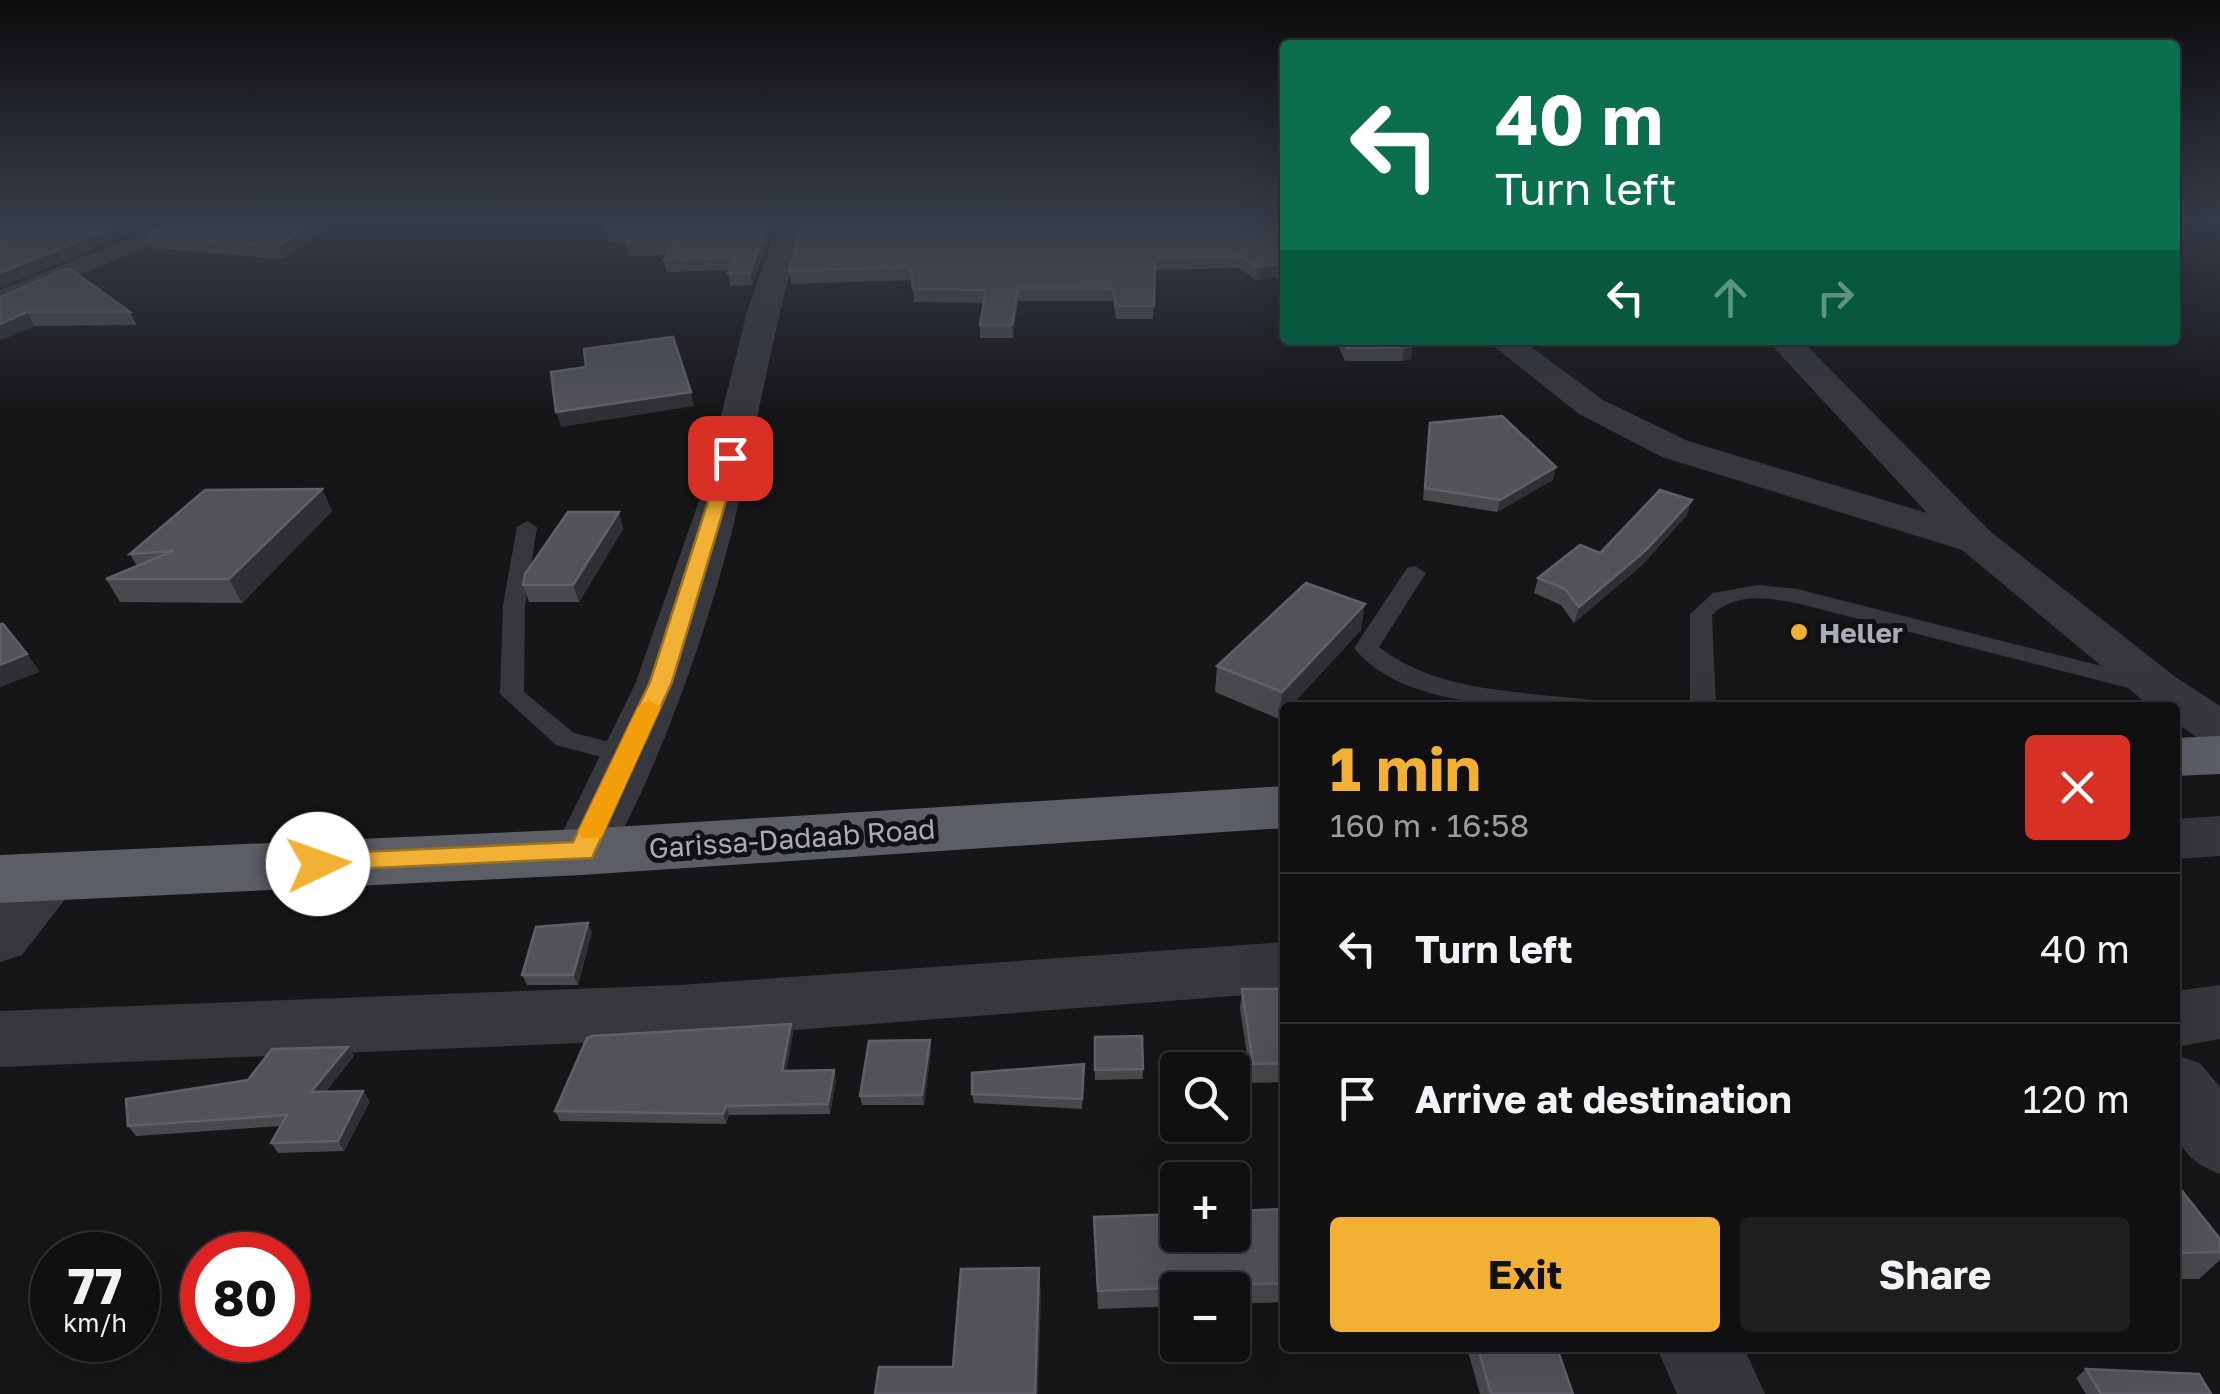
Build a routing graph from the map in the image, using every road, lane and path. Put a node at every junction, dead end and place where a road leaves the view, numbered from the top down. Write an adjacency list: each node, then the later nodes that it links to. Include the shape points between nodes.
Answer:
1 (37, 285): 3 (street)
2 (771, 285): 15 (street, via 722,492 661,682)
3 (0, 300)
4 (1509, 345): 7 (street, via 1592,407 1675,449)
5 (1787, 345): 7 (street)
6 (527, 527): 15 (lane, via 514,604 512,694 565,739)
7 (1977, 542): 9 (street)
8 (1415, 574): 10 (lane, via 1366,648 1382,665 1416,682)
9 (2158, 688): 11 (lane, via 1797,596 1749,590 1712,600 1701,614); 12 (street)
10 (1551, 702)
11 (1704, 702)
12 (2179, 702)
13 (2180, 703): 14 (street)
14 (2220, 729)
15 (628, 754): 21 (street)
16 (2220, 755): 17 (highway)
17 (2180, 757)
18 (1280, 807): 21 (highway, Garissa-Dadaab Road)
19 (2220, 836): 20 (street)
20 (2180, 839)
21 (582, 852): 22 (highway, Garissa-Dadaab Road)
22 (27, 878): 23 (street)
23 (0, 938)
24 (1280, 968): 27 (street, via 678,1012)
25 (2220, 1012): 26 (street)
26 (2180, 1018)
27 (0, 1039)
28 (2180, 1092): 29 (street)
29 (2220, 1141)
30 (1701, 1352): 31 (street)
31 (1722, 1394)

